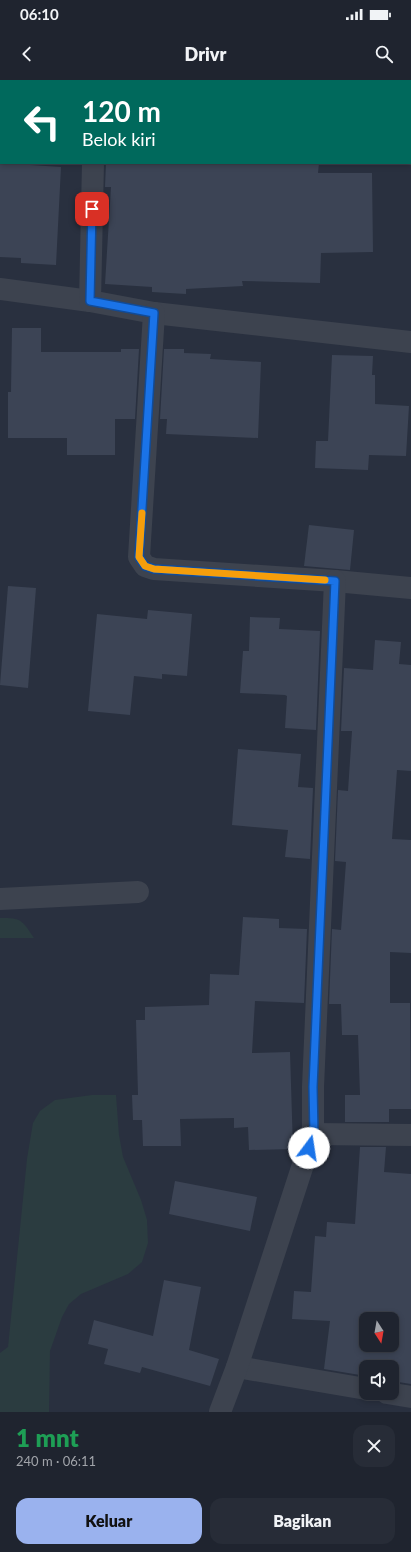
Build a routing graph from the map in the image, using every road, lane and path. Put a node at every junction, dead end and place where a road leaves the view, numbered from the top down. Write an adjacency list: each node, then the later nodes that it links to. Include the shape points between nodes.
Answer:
1 (93, 164): 3 (street)
2 (0, 289): 3 (street)
3 (90, 301): 4 (street)
4 (154, 313): 5 (street); 6 (street, via 139,557 145,566 154,569)
5 (411, 342)
6 (335, 581): 7 (street); 10 (street, via 313,1079)
7 (411, 588)
8 (138, 892): 9 (street)
9 (0, 899)
10 (314, 1134): 11 (street); 12 (street)
11 (411, 1135)
12 (237, 1367): 13 (street); 16 (street)
13 (359, 1388)
14 (399, 1395): 15 (street)
15 (411, 1397)
16 (220, 1412)

